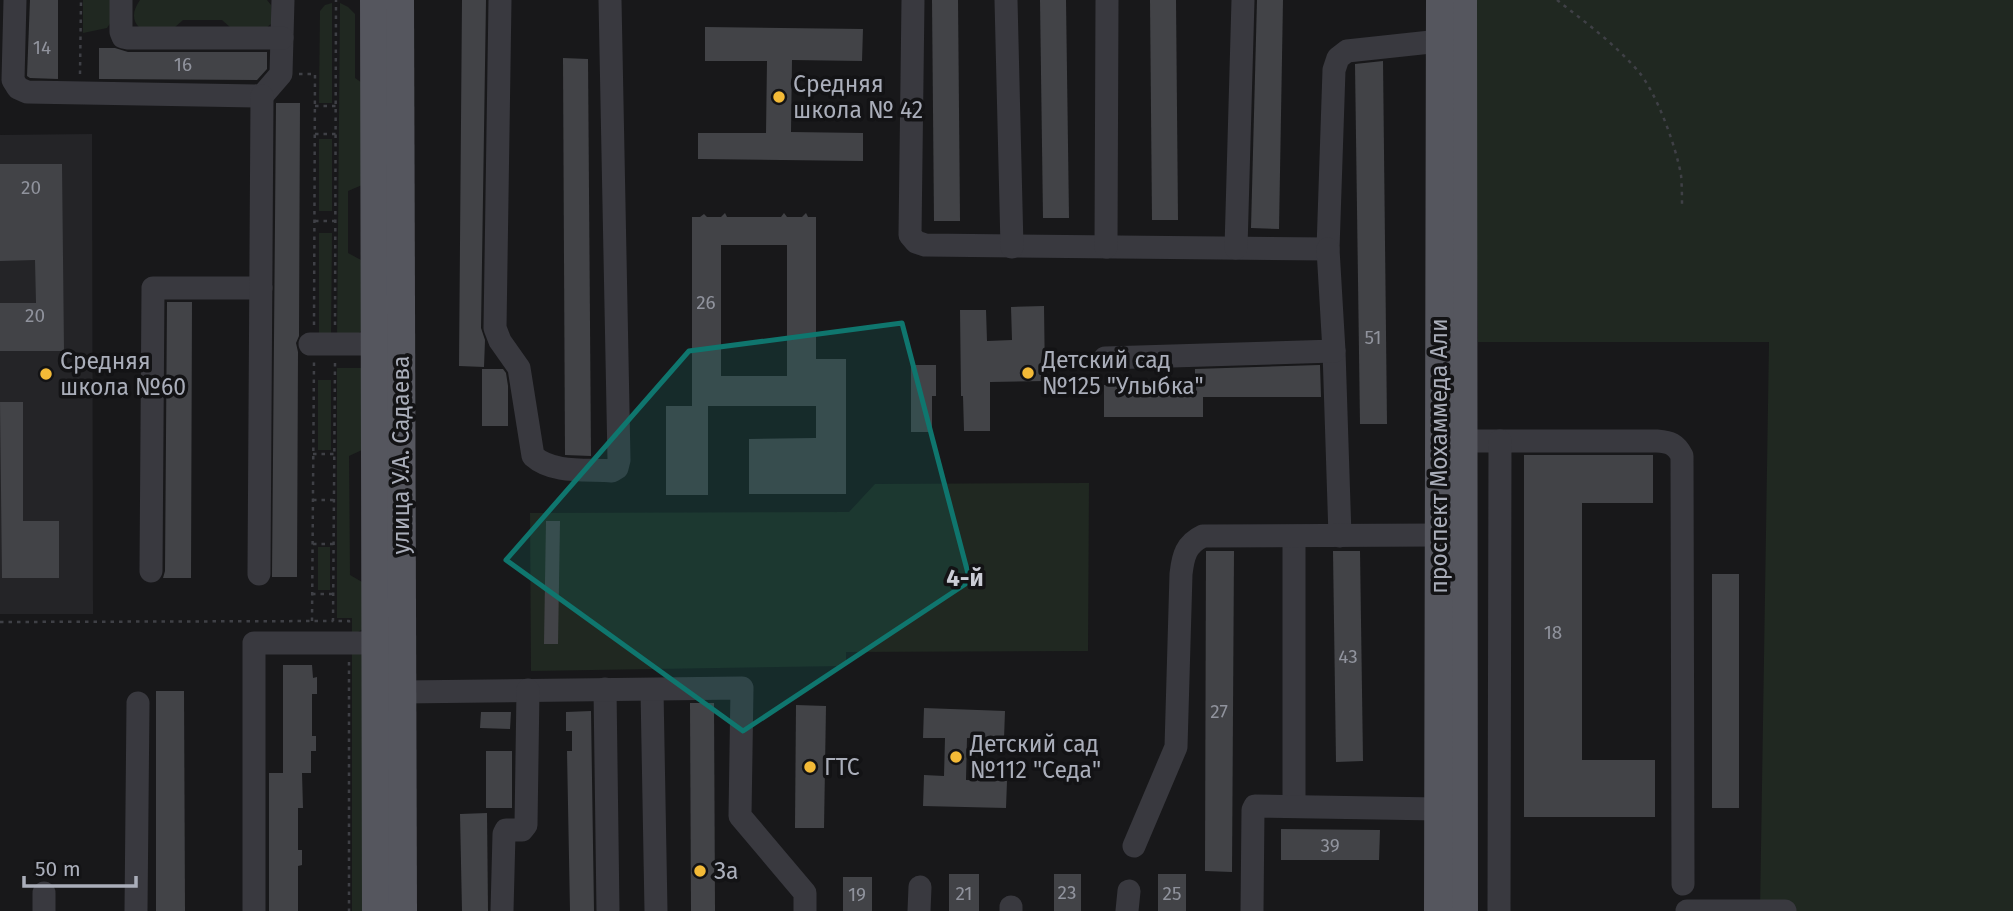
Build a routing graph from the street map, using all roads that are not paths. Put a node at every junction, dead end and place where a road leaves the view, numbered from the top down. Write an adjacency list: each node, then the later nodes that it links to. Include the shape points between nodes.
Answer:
1 (15, 0): 16 (street, via 13,80 27,92)
2 (121, 0): 14 (street, via 123,37)
3 (283, 0): 14 (street)
4 (374, 0): 23 (main road, улица У.А. Садаева)
5 (400, 0): 37 (main road, улица У.А. Садаева)
6 (500, 0): 7 (street, via 495,328 519,368 534,456 552,467 612,471 619,460)
7 (610, 0)
8 (913, 0): 17 (street, via 910,235 925,245)
9 (1006, 0): 17 (street)
10 (1107, 0): 18 (street)
11 (1243, 0): 19 (street)
12 (1440, 0): 15 (main road, проспект Мохаммеда Али)
13 (1463, 0): 26 (main road, проспект Мохаммеда Али)
14 (282, 38): 16 (street, via 281,74)
15 (1440, 41): 20 (street, via 1347,51 1338,58); 28 (main road, проспект Мохаммеда Али)
16 (262, 96): 21 (street)
17 (1012, 247): 18 (street)
18 (1106, 247): 19 (street)
19 (1236, 248): 20 (street)
20 (1328, 249): 24 (street)
21 (261, 288): 31 (street, via 153,288); 32 (street)
22 (310, 344): 23 (street)
23 (375, 344): 33 (main road, улица У.А. Садаева)
24 (1334, 351): 25 (street); 29 (street)
25 (1105, 358)
26 (1464, 441): 27 (street); 55 (main road, проспект Мохаммеда Али)
27 (1500, 441): 42 (street, via 1657,441 1669,442 1682,456); 56 (street)
28 (1439, 535): 29 (street); 40 (main road, проспект Мохаммеда Али)
29 (1340, 536): 30 (street)
30 (1294, 537): 39 (street); 41 (street, via 1203,536 1187,547 1181,574 1176,747)
31 (151, 570)
32 (259, 574)
33 (362, 643): 45 (street, via 254,643); 46 (main road, улица У.А. Садаева)
34 (605, 689): 35 (street); 36 (street); 49 (street)
35 (528, 690): 37 (street); 48 (street, via 527,825 503,834)
36 (652, 690): 50 (street); 51 (street, via 742,688 740,816 805,893)
37 (402, 692): 47 (main road, улица У.А. Садаева)
38 (138, 703): 44 (street)
39 (1294, 806): 40 (street); 53 (street, via 1253,808)
40 (1438, 809): 54 (main road, проспект Мохаммеда Али)
41 (1135, 846)
42 (1683, 884)
43 (920, 887): 52 (street)
44 (136, 911)
45 (254, 911)
46 (376, 911)
47 (403, 911)
48 (502, 911)
49 (608, 911)
50 (656, 911)
51 (805, 911)
52 (919, 911)
53 (1252, 911)
54 (1438, 911)
55 (1464, 911)
56 (1499, 911)
57 (1687, 911): 58 (street)
58 (1785, 911)

